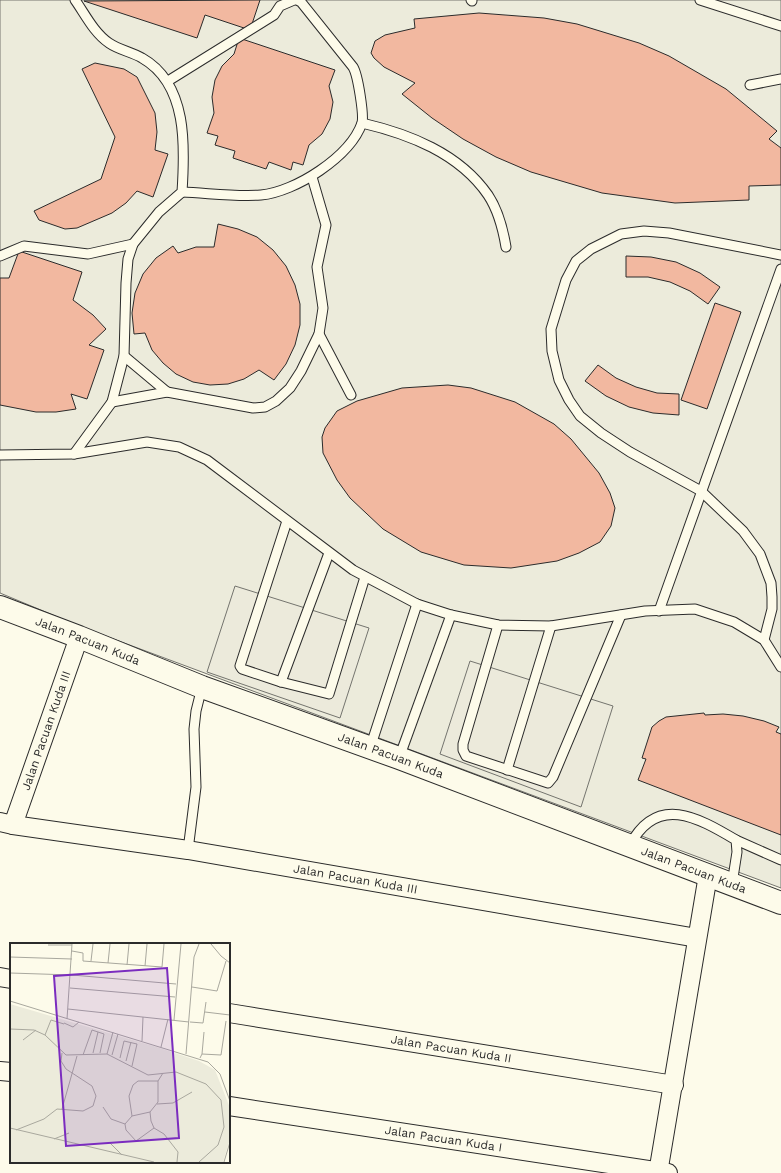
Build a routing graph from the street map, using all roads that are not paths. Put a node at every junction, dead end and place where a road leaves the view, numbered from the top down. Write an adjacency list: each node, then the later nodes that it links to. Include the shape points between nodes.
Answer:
1 (75, 0): 7 (lane, via 100,36 110,44 143,58)
2 (294, 0): 7 (lane, via 280,6 274,15)
3 (297, 0): 9 (lane, via 356,72)
4 (700, 0): 5 (lane)
5 (781, 26)
6 (781, 79): 8 (lane)
7 (168, 81): 11 (lane, via 181,116 184,133)
8 (750, 85)
9 (362, 122): 10 (lane, via 345,149); 13 (lane, via 394,130 418,140 458,165 488,194 502,226)
10 (312, 176): 11 (lane, via 285,189 262,195); 17 (lane, via 326,225 317,267 323,308)
11 (182, 192): 12 (lane, via 158,212)
12 (133, 244): 15 (lane, via 88,254 24,246); 18 (lane, via 128,258 126,282)
13 (506, 247)
14 (781, 255): 24 (lane, via 669,233 644,231 621,234 591,249 576,261 557,305 551,329 552,351 559,380 580,416 630,452)
15 (0, 256)
16 (781, 269): 24 (lane)
17 (319, 334): 19 (lane, via 290,388 265,407 238,406); 20 (lane)
18 (124, 356): 19 (lane); 21 (lane)
19 (167, 392): 21 (lane)
20 (351, 395)
21 (112, 402): 22 (lane)
22 (74, 454): 23 (lane); 25 (lane, via 147,442 179,447 207,460)
23 (0, 455)
24 (702, 491): 30 (lane); 36 (lane, via 743,531 760,554 771,583 772,597 772,609)
25 (287, 521): 26 (lane); 38 (lane, via 240,666 242,669)
26 (329, 553): 27 (lane); 38 (lane)
27 (364, 577): 28 (lane); 38 (lane, via 330,693 324,694)
28 (417, 604): 31 (lane); 40 (lane)
29 (0, 607): 35 (main road, Jalan Pacuan Kuda)
30 (660, 611): 32 (lane); 36 (lane, via 694,609 734,622)
31 (450, 615): 33 (lane); 41 (lane)
32 (621, 615): 34 (lane); 42 (lane, via 552,780 545,782)
33 (498, 625): 34 (lane); 42 (lane, via 462,748 466,756)
34 (551, 626): 42 (lane)
35 (79, 637): 39 (main road, Jalan Pacuan Kuda); 43 (street, Jalan Pacuan Kuda III)
36 (764, 640): 37 (lane)
37 (781, 667)
38 (281, 682)
39 (202, 687): 40 (main road, Jalan Pacuan Kuda); 46 (lane, via 194,729 196,787)
40 (370, 748): 41 (main road, Jalan Pacuan Kuda)
41 (399, 758): 45 (main road, Jalan Pacuan Kuda)
42 (507, 770)
43 (6, 823): 46 (street, Jalan Pacuan Kuda III)
44 (736, 840): 45 (lane, via 706,822 672,814 653,817 637,831); 47 (lane); 49 (lane, via 737,852)
45 (630, 845): 48 (main road, Jalan Pacuan Kuda)
46 (188, 850): 51 (street, Jalan Pacuan Kuda III)
47 (781, 860)
48 (708, 875): 49 (main road, Jalan Pacuan Kuda); 51 (street)
49 (732, 884): 50 (main road, Jalan Pacuan Kuda)
50 (781, 903)
51 (697, 938): 57 (street)
52 (0, 977): 53 (street)
53 (10, 979)
54 (230, 1013): 57 (street, Jalan Pacuan Kuda II)
55 (0, 1071): 56 (street)
56 (10, 1072)
57 (674, 1085): 59 (street)
58 (230, 1106): 59 (street, Jalan Pacuan Kuda I)
59 (661, 1173)

